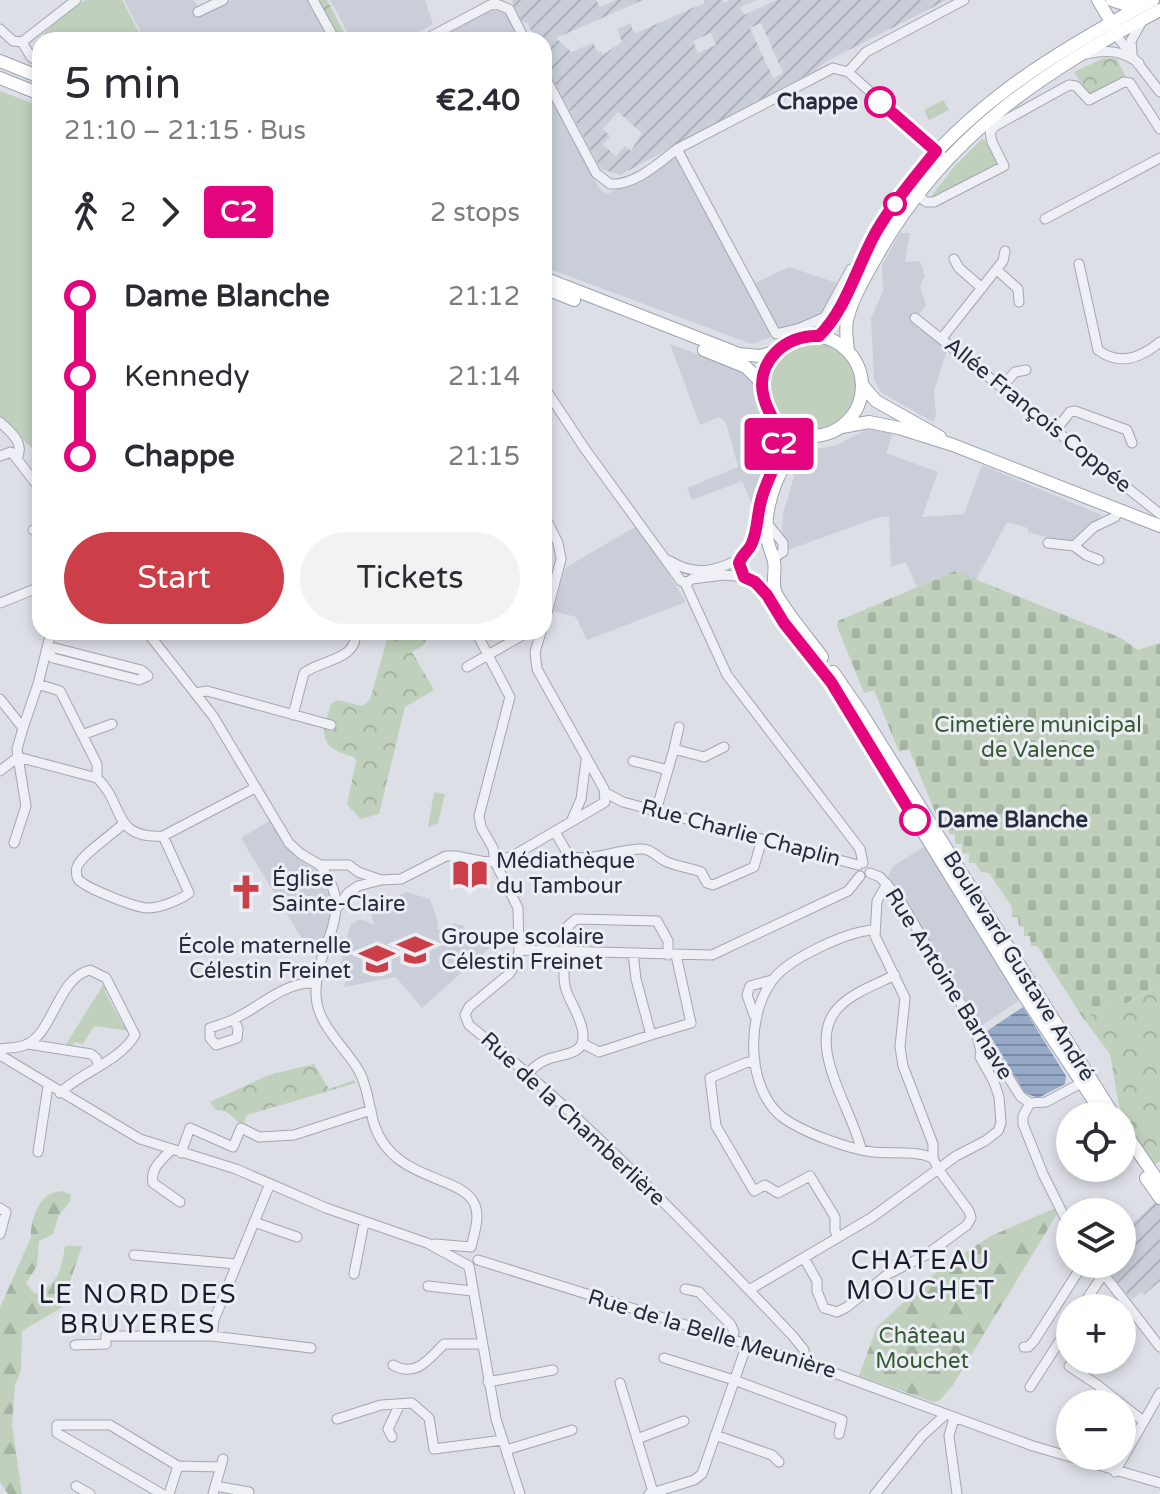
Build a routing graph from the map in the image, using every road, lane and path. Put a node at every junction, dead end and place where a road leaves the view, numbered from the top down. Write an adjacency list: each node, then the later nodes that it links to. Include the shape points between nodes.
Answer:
1 (76, 0): 13 (street)
2 (223, 0): 10 (street)
3 (313, 0): 14 (street)
4 (964, 0): 24 (street, via 866,52)
5 (1098, 0): 17 (main road)
6 (1110, 0): 8 (main road); 17 (main road)
7 (499, 2): 15 (street); 16 (street)
8 (1149, 2): 17 (main road)
9 (1160, 10): 11 (main road)
10 (198, 12)
11 (1145, 18): 17 (main road); 20 (street, via 1134,32)
12 (0, 29): 19 (street)
13 (35, 32)
14 (331, 32)
15 (439, 32)
16 (521, 32)
17 (1116, 32): 20 (street); 21 (main road); 34 (main road, via 1069,45 1015,81)
18 (32, 34): 19 (street)
19 (22, 42): 22 (street)
20 (1130, 54): 21 (street); 29 (street)
21 (1076, 56): 30 (main road)
22 (32, 58)
23 (3, 62): 25 (main road)
24 (845, 71): 33 (street, via 829,69); 34 (street)
25 (32, 74)
26 (0, 78): 28 (main road)
27 (552, 90): 33 (street, via 604,182 627,182)
28 (32, 91)
29 (1160, 92)
30 (1000, 117): 31 (main road); 32 (street, via 1069,85 1089,100 1124,82 1130,83)
31 (986, 129): 36 (main road); 37 (street, via 1004,166 934,202)
32 (1160, 129)
33 (677, 149): 46 (street, via 776,334 822,319)
34 (936, 151): 36 (street); 46 (main road, via 876,233)
35 (1160, 158): 38 (street)
36 (947, 160): 37 (main road)
37 (917, 195): 46 (main road)
38 (1045, 219)
39 (1005, 251): 42 (street)
40 (954, 259): 44 (street)
41 (1079, 264): 51 (street, via 1098,350 1121,360 1138,357)
42 (997, 270): 44 (street); 47 (street, via 1018,289)
43 (552, 281): 53 (main road, via 739,354)
44 (982, 288): 50 (street)
45 (552, 291): 55 (main road, via 746,367)
46 (846, 298): 49 (main road); 52 (main road)
47 (1019, 302)
48 (915, 318): 50 (street, Allée François Coppée)
49 (819, 336): 52 (main road); 53 (main road, via 795,339)
50 (942, 338): 57 (street, Allée François Coppée)
51 (1160, 342)
52 (848, 351): 56 (main road)
53 (775, 352): 55 (main road)
54 (1026, 370): 57 (street, via 1015,372)
55 (762, 383): 60 (main road, via 767,409)
56 (863, 386): 61 (main road, via 859,405); 65 (main road, via 876,401)
57 (1002, 387): 62 (street, Allée François Coppée)
58 (552, 399): 79 (street, via 667,559)
59 (0, 422): 67 (street, via 19,442)
60 (778, 423): 63 (main road); 75 (main road, Boulevard Gustave André, via 779,451)
61 (842, 427): 63 (main road); 65 (main road, via 877,422)
62 (1055, 431): 64 (street, via 1075,411 1127,430); 70 (street, Allée François Coppée)
63 (806, 436): 76 (main road, Boulevard Gustave André, via 787,460 771,501 767,523)
64 (1132, 443)
65 (953, 445): 69 (main road)
66 (0, 456): 67 (street, via 11,452)
67 (17, 459): 68 (street)
68 (32, 479)
69 (1119, 510): 71 (main road); 74 (street)
70 (1160, 514)
71 (1160, 526)
72 (552, 531): 82 (street, via 561,559)
73 (1048, 543): 74 (street)
74 (1074, 546): 77 (street)
75 (745, 553): 76 (main road, via 757,547); 79 (street, via 715,570); 80 (main road, Boulevard Gustave André, via 740,568)
76 (772, 555): 78 (main road, Boulevard Gustave André)
77 (1099, 560)
78 (772, 574): 80 (main road); 159 (main road, Boulevard Gustave André, via 778,597 860,711)
79 (686, 575): 80 (street); 124 (street, via 687,593 727,675 860,849)
80 (750, 580): 155 (main road, Boulevard Gustave André, via 831,682)
81 (32, 590): 83 (street)
82 (552, 593)
83 (0, 603)
84 (49, 640): 90 (street)
85 (153, 640): 94 (street)
86 (356, 640): 96 (street, via 349,653 304,673)
87 (481, 640): 91 (street)
88 (514, 640): 91 (street)
89 (539, 640): 105 (street, via 537,669)
90 (46, 650): 90 (street, via 53,658 139,680 148,676 55,648); 93 (street)
91 (489, 654): 92 (street); 123 (street, via 510,697 479,816)
92 (467, 667)
93 (38, 684): 100 (street); 101 (street, via 60,691)
94 (195, 693): 96 (street, via 207,691); 111 (street)
95 (1, 702): 100 (street)
96 (293, 715): 98 (street)
97 (112, 724): 101 (street)
98 (331, 725)
99 (679, 727): 103 (street)
100 (23, 728): 104 (street)
101 (82, 735): 109 (street, via 97,764)
102 (724, 747): 103 (street, via 704,757)
103 (674, 749): 107 (street)
104 (18, 757): 108 (street); 109 (street); 122 (street, via 26,806)
105 (587, 759): 110 (street); 112 (street)
106 (633, 761): 107 (street)
107 (668, 770): 116 (street)
108 (0, 771)
109 (97, 778): 118 (street)
110 (584, 787): 112 (street, via 594,783); 113 (street)
111 (255, 788): 120 (street); 125 (street, via 289,843)
112 (603, 789): 114 (street, Rue Charlie Chaplin); 115 (street)
113 (581, 799): 115 (street, via 588,808); 117 (street)
114 (623, 802): 115 (street, Rue Charlie Chaplin); 116 (street, Rue Charlie Chaplin)
115 (598, 807): 117 (street, Rue Charlie Chaplin)
116 (656, 811): 121 (street, Rue Charlie Chaplin)
117 (571, 822): 119 (street, Rue Charlie Chaplin)
118 (123, 824): 120 (street, via 130,831); 120 (street, via 79,862 76,872 86,885 138,907 151,908 189,893)
119 (555, 832): 121 (street, via 569,856 642,849 701,872 713,885 754,867); 123 (street, Rue Charlie Chaplin)
120 (163, 836)
121 (762, 839): 124 (street, Rue Charlie Chaplin)
122 (14, 843)
123 (495, 862): 130 (street, via 451,855 401,879); 137 (street, via 518,908)
124 (861, 864): 128 (street, via 857,873)
125 (320, 865): 126 (street); 129 (street)
126 (337, 867): 127 (street, via 349,865); 129 (street)
127 (358, 872): 130 (street); 132 (street)
128 (865, 875): 131 (street, Rue Antoine Barnave); 140 (street, via 848,891 712,955)
129 (331, 879): 133 (street)
130 (381, 880): 132 (street)
131 (887, 884): 136 (street, via 877,901); 146 (street, Rue Antoine Barnave)
132 (358, 886): 134 (street)
133 (335, 889): 134 (street); 135 (street)
134 (348, 893): 135 (street)
135 (337, 908): 143 (street)
136 (874, 930): 141 (street); 142 (street, via 814,951)
137 (519, 950): 138 (street); 154 (street, Rue de la Chamberlière, via 509,974 465,1015 469,1025)
138 (566, 951): 139 (street); 140 (street, via 568,926 576,919 657,921); 148 (street, via 564,978)
139 (633, 953): 140 (street); 147 (street)
140 (672, 955): 147 (street, via 691,1023)
141 (895, 975): 162 (street, via 847,1001 829,1026 830,1068); 166 (street, via 905,998 903,1066 933,1144)
142 (772, 980): 144 (street); 144 (street, via 750,986 747,995)
143 (316, 983): 145 (street, via 284,988); 161 (street, via 318,1005 333,1037 361,1074)
144 (757, 1017): 151 (street)
145 (234, 1019)
146 (974, 1023): 160 (street, Rue Antoine Barnave); 168 (street, via 980,1057 999,1097 1001,1123 993,1136)
147 (651, 1035): 148 (street, via 599,1052)
148 (582, 1043): 154 (street)
149 (26, 1045): 150 (street); 152 (street); 153 (street, via 91,1054); 153 (street, via 74,977 90,970 106,978 135,1030 132,1040)
150 (0, 1052): 152 (street)
151 (755, 1061): 162 (street, via 759,1083 782,1117); 180 (street, via 710,1078 716,1126 754,1191 765,1185 778,1193 810,1176 835,1217)
152 (15, 1065): 156 (street)
153 (99, 1066): 157 (street)
154 (529, 1072): 193 (street, Rue de la Chamberlière)
155 (1082, 1082): 158 (main road, Boulevard Gustave André); 160 (street, via 1046,1102)
156 (48, 1086): 157 (street); 163 (street)
157 (60, 1093): 164 (street, via 140,1139)
158 (1099, 1102)
159 (1102, 1102)
160 (1030, 1103): 173 (street, via 1023,1124)
161 (371, 1110): 164 (street, via 294,1135 259,1137 241,1128 233,1147 190,1128); 182 (street, via 382,1142 396,1158 465,1192 474,1202 477,1215)
162 (861, 1149): 166 (street, via 919,1152)
163 (38, 1152)
164 (176, 1152): 171 (street, via 236,1169); 174 (street, via 154,1168 152,1176 153,1183)
165 (1136, 1153): 169 (main road)
166 (933, 1158): 168 (street)
167 (1136, 1159): 169 (main road)
168 (938, 1169): 180 (street); 184 (street, via 971,1218 926,1255 888,1274 837,1312 819,1301 817,1281)
169 (1147, 1172): 170 (main road); 172 (main road)
170 (1160, 1184)
171 (269, 1186): 176 (street); 177 (street)
172 (1160, 1198)
173 (1056, 1200)
174 (180, 1202)
175 (0, 1208): 178 (street, via 6,1212)
176 (254, 1222): 179 (street); 187 (street)
177 (364, 1223): 181 (street); 188 (street)
178 (0, 1234)
179 (297, 1237)
180 (839, 1237): 184 (street)
181 (427, 1243): 182 (street); 185 (street)
182 (468, 1248): 185 (street); 186 (street, via 477,1252)
183 (134, 1255): 187 (street)
184 (804, 1258): 193 (street)
185 (460, 1259): 186 (street)
186 (473, 1263): 194 (street); 196 (street, Rue de la Belle Meunière)
187 (237, 1264): 195 (street)
188 (354, 1274)
189 (1074, 1278): 200 (street, via 1034,1341)
190 (1108, 1278): 202 (street)
191 (428, 1286): 194 (street)
192 (685, 1289): 196 (street, via 699,1292 731,1325)
193 (749, 1290): 205 (street, Rue de la Chamberlière, via 804,1350)
194 (472, 1291): 197 (street)
195 (212, 1336): 199 (street, via 106,1336 106,1344); 203 (street)
196 (732, 1339): 198 (street, Rue de la Belle Meunière)
197 (481, 1344): 206 (street, via 444,1344 420,1368); 210 (street)
198 (747, 1344): 205 (street, Rue de la Belle Meunière); 209 (street)
199 (75, 1345)
200 (1024, 1347)
201 (1056, 1347): 212 (street)
202 (1160, 1347)
203 (311, 1348)
204 (664, 1358): 209 (street)
205 (804, 1362): 215 (street, Rue de la Belle Meunière)
206 (393, 1365)
207 (553, 1370): 210 (street)
208 (1081, 1374): 218 (street)
209 (734, 1380): 220 (street, via 842,1420); 221 (street)
210 (488, 1382): 224 (street)
211 (620, 1383): 223 (street)
212 (1030, 1387)
213 (1160, 1393): 218 (street)
214 (400, 1404): 216 (street); 222 (street, via 388,1429); 224 (street, via 412,1403 429,1418 434,1449)
215 (950, 1416): 227 (street, Rue de la Belle Meunière); 237 (street, via 922,1436); 238 (street)
216 (337, 1419)
217 (684, 1421): 223 (street)
218 (1143, 1421): 227 (street)
219 (572, 1430): 224 (street)
220 (839, 1434)
221 (715, 1435): 225 (street); 232 (street, via 702,1474)
222 (392, 1437)
223 (637, 1439): 232 (street)
224 (504, 1445): 236 (street)
225 (779, 1462)
226 (178, 1466): 230 (street, via 222,1463); 234 (street, via 110,1425 57,1425 57,1433); 235 (street)
227 (1115, 1472): 228 (street, Rue de la Belle Meunière)
228 (1160, 1483)
229 (76, 1486): 233 (street)
230 (214, 1490): 231 (street)
231 (251, 1491)
232 (651, 1493)
233 (90, 1494)
234 (162, 1494)
235 (169, 1494)
236 (520, 1494)
237 (875, 1494)
238 (957, 1494)

